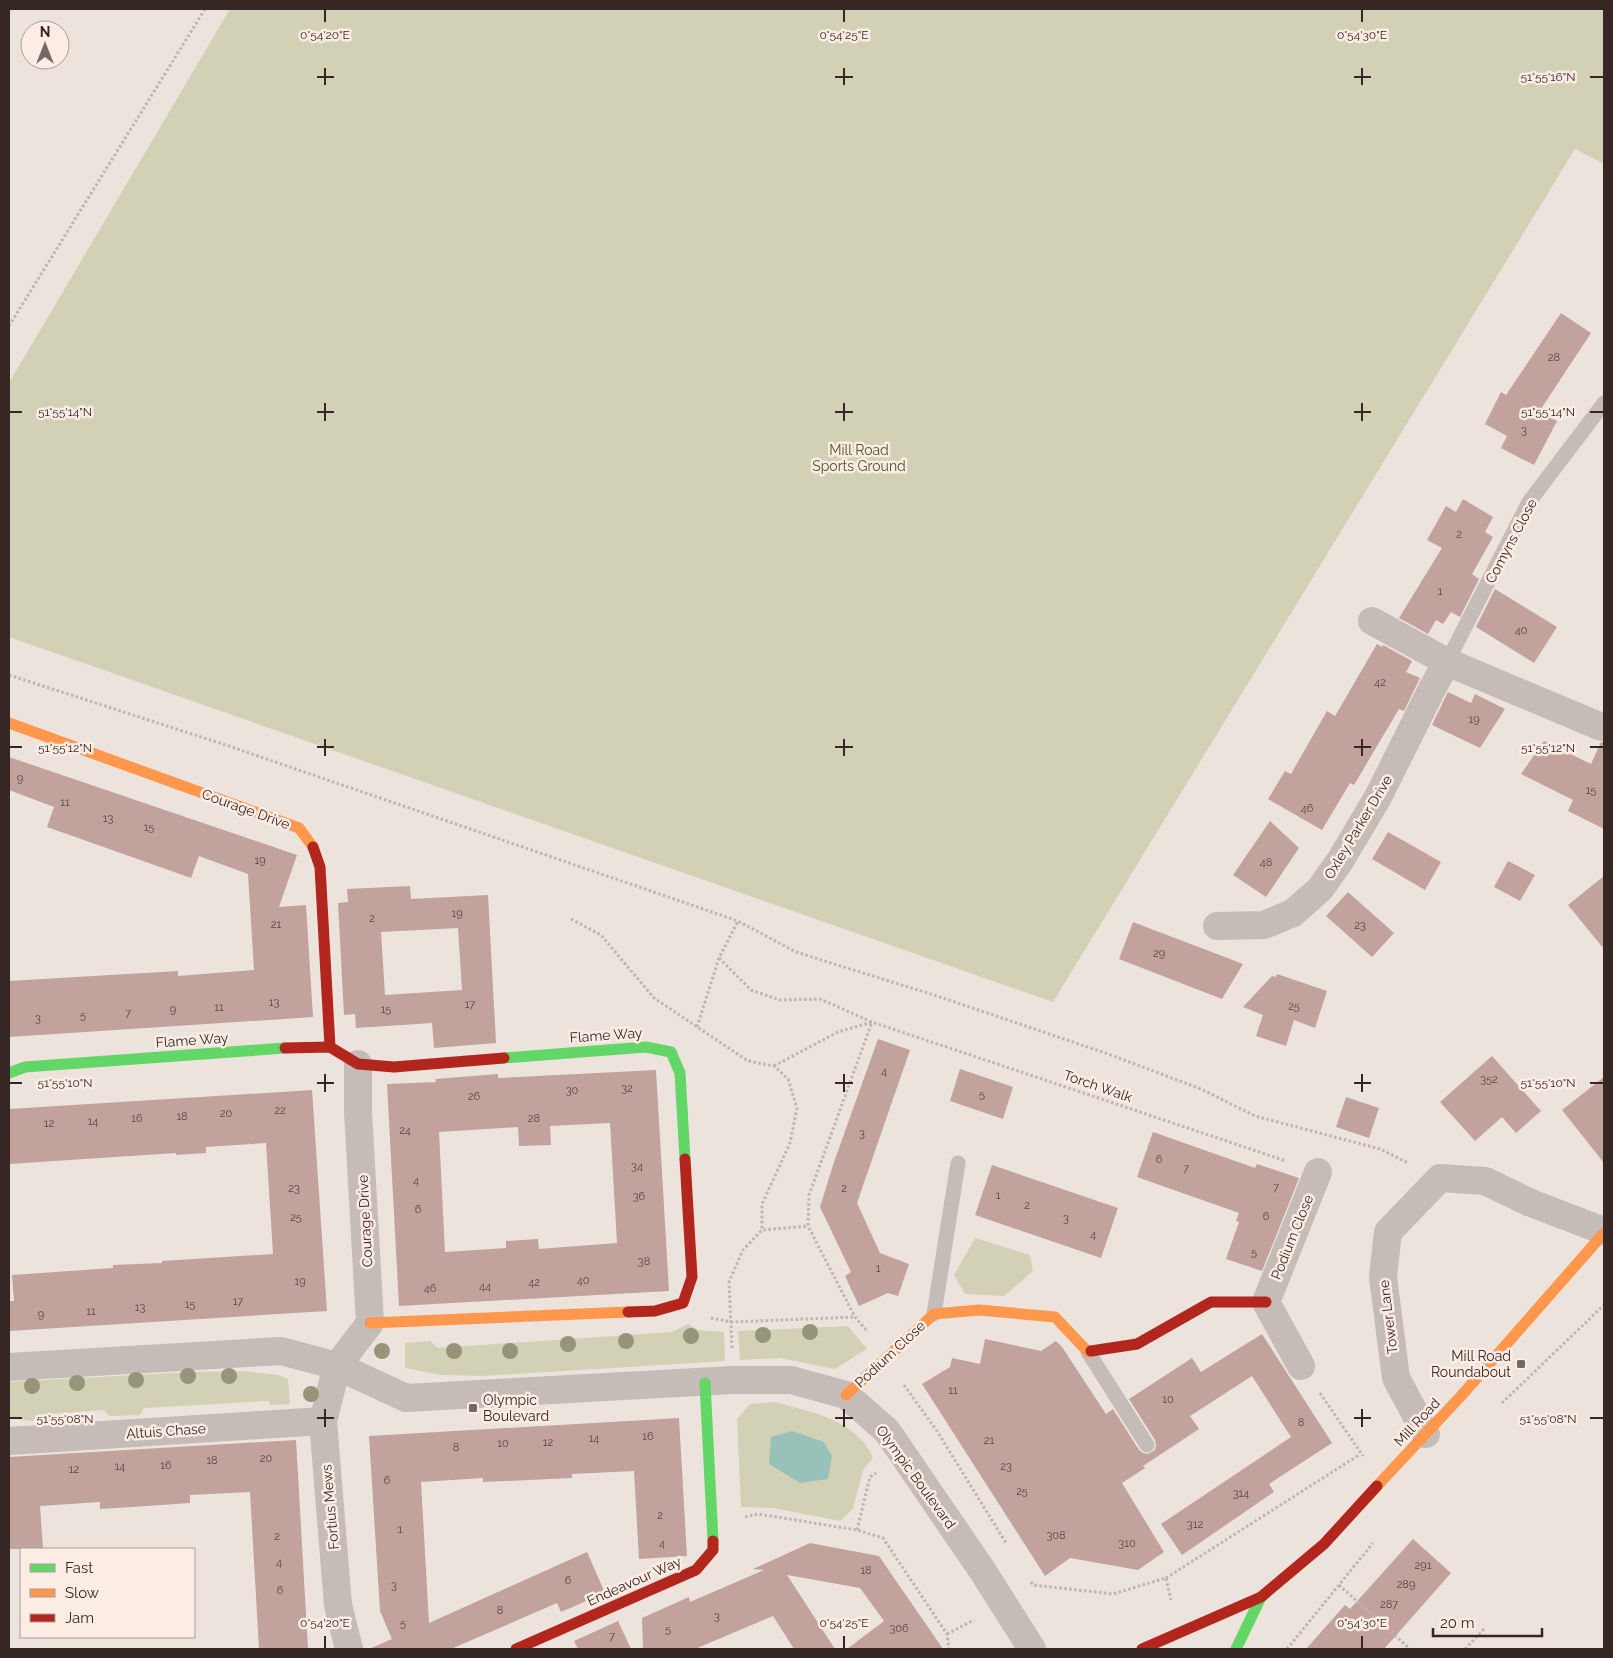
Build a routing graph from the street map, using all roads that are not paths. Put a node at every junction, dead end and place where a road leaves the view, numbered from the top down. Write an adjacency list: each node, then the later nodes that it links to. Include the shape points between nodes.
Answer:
1 (1604, 403): 3 (lane, Comyns Close, via 1530,502)
2 (1372, 621): 3 (street)
3 (1447, 662): 5 (street); 6 (street, Oxley Parker Drive, via 1378,797 1320,889 1293,913 1264,925)
4 (9, 723): 7 (street, Courage Drive, via 298,828 315,849 320,867)
5 (1604, 727)
6 (1217, 926)
7 (330, 1048): 8 (street, Flame Way); 9 (street, Flame Way, via 25,1067)
8 (358, 1064): 15 (street, Courage Drive); 15 (street, Flame Way, via 394,1067 646,1047 671,1052 680,1073 692,1278 684,1304 655,1311)
9 (9, 1072)
10 (958, 1163): 14 (lane)
11 (1318, 1172): 13 (street, Podium Close)
12 (1604, 1232): 23 (street, Mill Road); 23 (street, Tower Lane, via 1485,1181 1440,1178 1388,1232 1383,1278 1396,1378)
13 (1266, 1302): 16 (street, via 1211,1302 1137,1344); 18 (street)
14 (934, 1314): 16 (street, Podium Close, via 979,1310 1054,1317); 21 (street, Podium Close)
15 (370, 1323): 17 (street)
16 (1088, 1352): 25 (lane)
17 (337, 1366): 19 (street, Olympic Boulevard, via 281,1351); 20 (street, Olympic Boulevard, via 406,1398); 22 (street, Fortius Mews)
18 (1301, 1366)
19 (9, 1367)
20 (705, 1382): 21 (street, Olympic Boulevard, via 791,1380); 28 (street, Endeavour Way, via 713,1550 696,1570)
21 (846, 1395): 29 (street, Olympic Boulevard, via 887,1432)
22 (323, 1421): 24 (street, Altuis Chase); 27 (street, Fortius Mews, via 338,1605)
23 (1426, 1434): 26 (street, Mill Road, via 1324,1544)
24 (9, 1441)
25 (1147, 1445)
26 (1261, 1598): 30 (street, Mill Road); 31 (street, Mill Road)
27 (349, 1649)
28 (516, 1649)
29 (1032, 1649)
30 (1142, 1649)
31 (1236, 1649)

